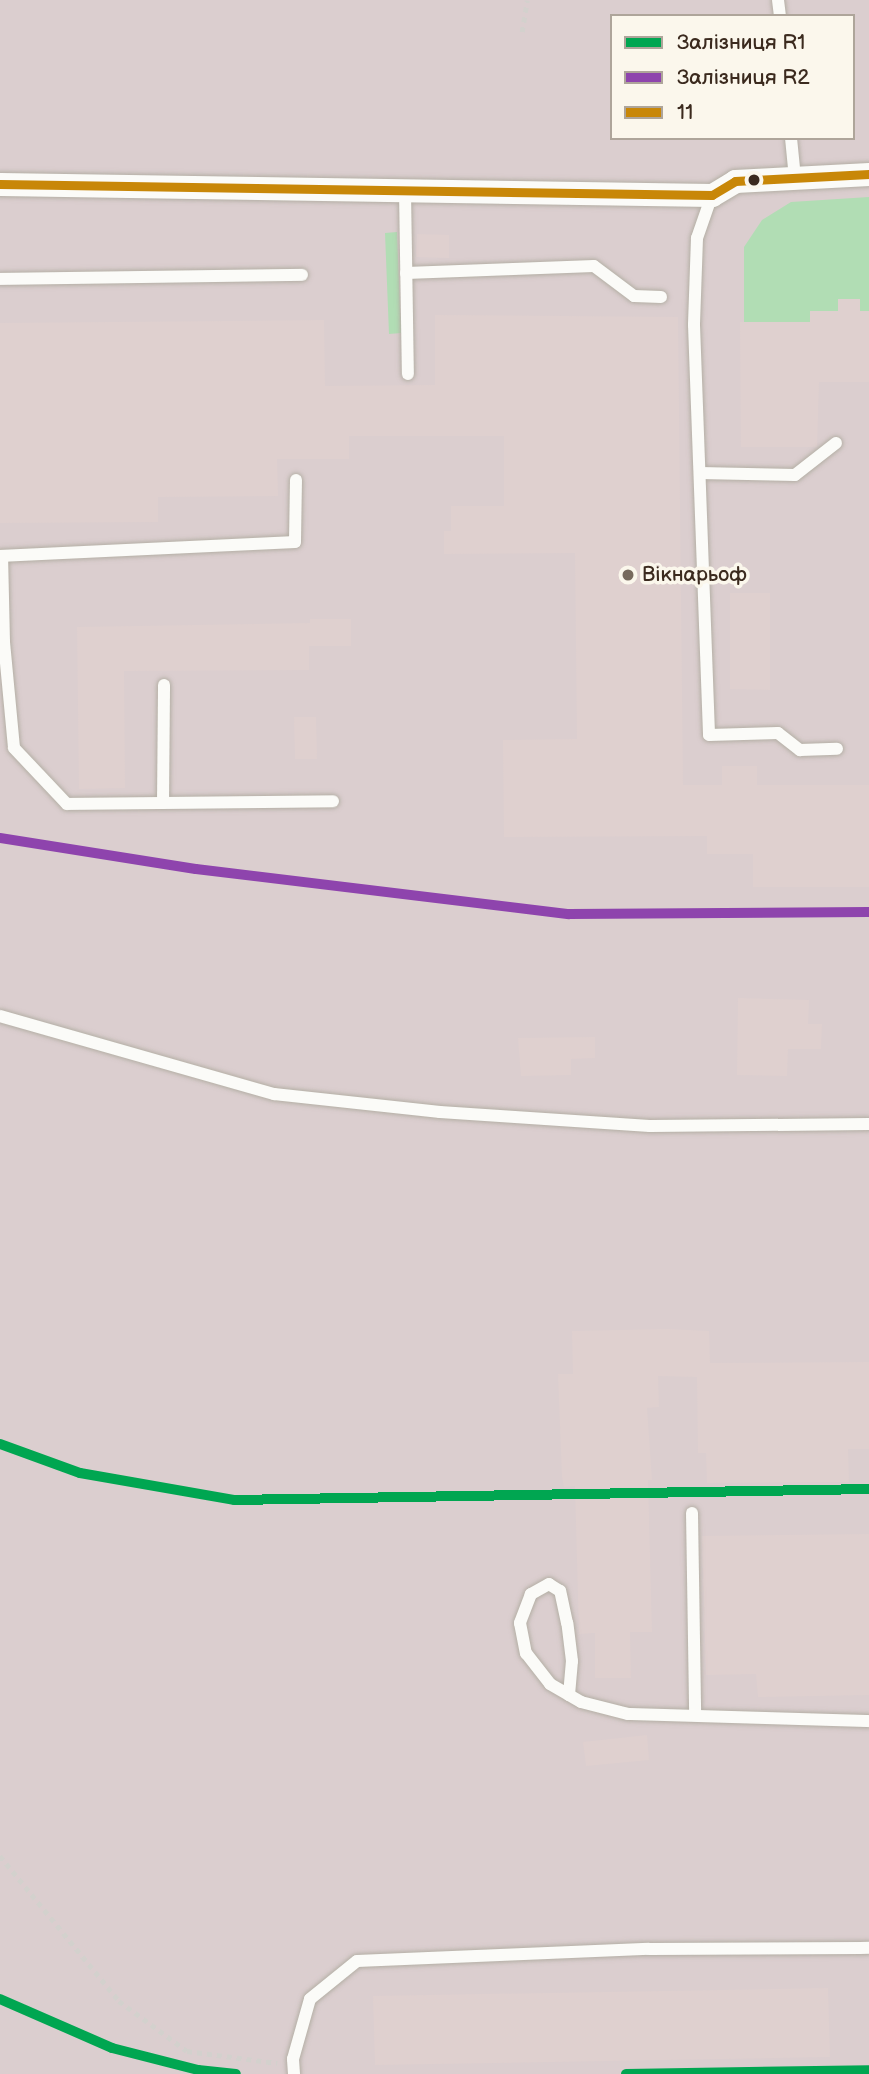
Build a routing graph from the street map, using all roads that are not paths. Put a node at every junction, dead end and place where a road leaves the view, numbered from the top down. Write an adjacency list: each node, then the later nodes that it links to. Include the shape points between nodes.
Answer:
1 (791, 140): 3 (lane)
2 (869, 174): 3 (street)
3 (795, 178): 6 (street, via 735,181)
4 (0, 184): 5 (street)
5 (405, 191): 6 (street); 7 (lane)
6 (712, 195): 13 (lane, via 697,238 694,325)
7 (406, 273): 10 (lane, via 594,266 634,296); 11 (lane)
8 (302, 275): 9 (lane)
9 (0, 279)
10 (661, 297)
11 (408, 374)
12 (836, 443): 13 (lane, via 795,475)
13 (700, 473): 18 (lane, via 709,735 778,733 800,750)
14 (296, 480): 15 (lane, via 295,542)
15 (1, 556): 16 (lane)
16 (2, 642): 20 (lane, via 14,748 67,804)
17 (164, 685): 20 (lane)
18 (837, 749)
19 (333, 801): 20 (lane)
20 (163, 803)
21 (0, 1016): 22 (lane, via 274,1094 440,1112 650,1126)
22 (869, 1124)
23 (692, 1513): 25 (lane)
24 (569, 1695): 24 (lane, via 550,1684 526,1653 520,1623 531,1594 549,1584 560,1591 567,1623 572,1661); 25 (lane, via 628,1714)
25 (695, 1714): 26 (lane)
26 (869, 1721)
27 (869, 1948): 28 (lane, via 649,1949 357,1961 310,1999)
28 (293, 2069)

